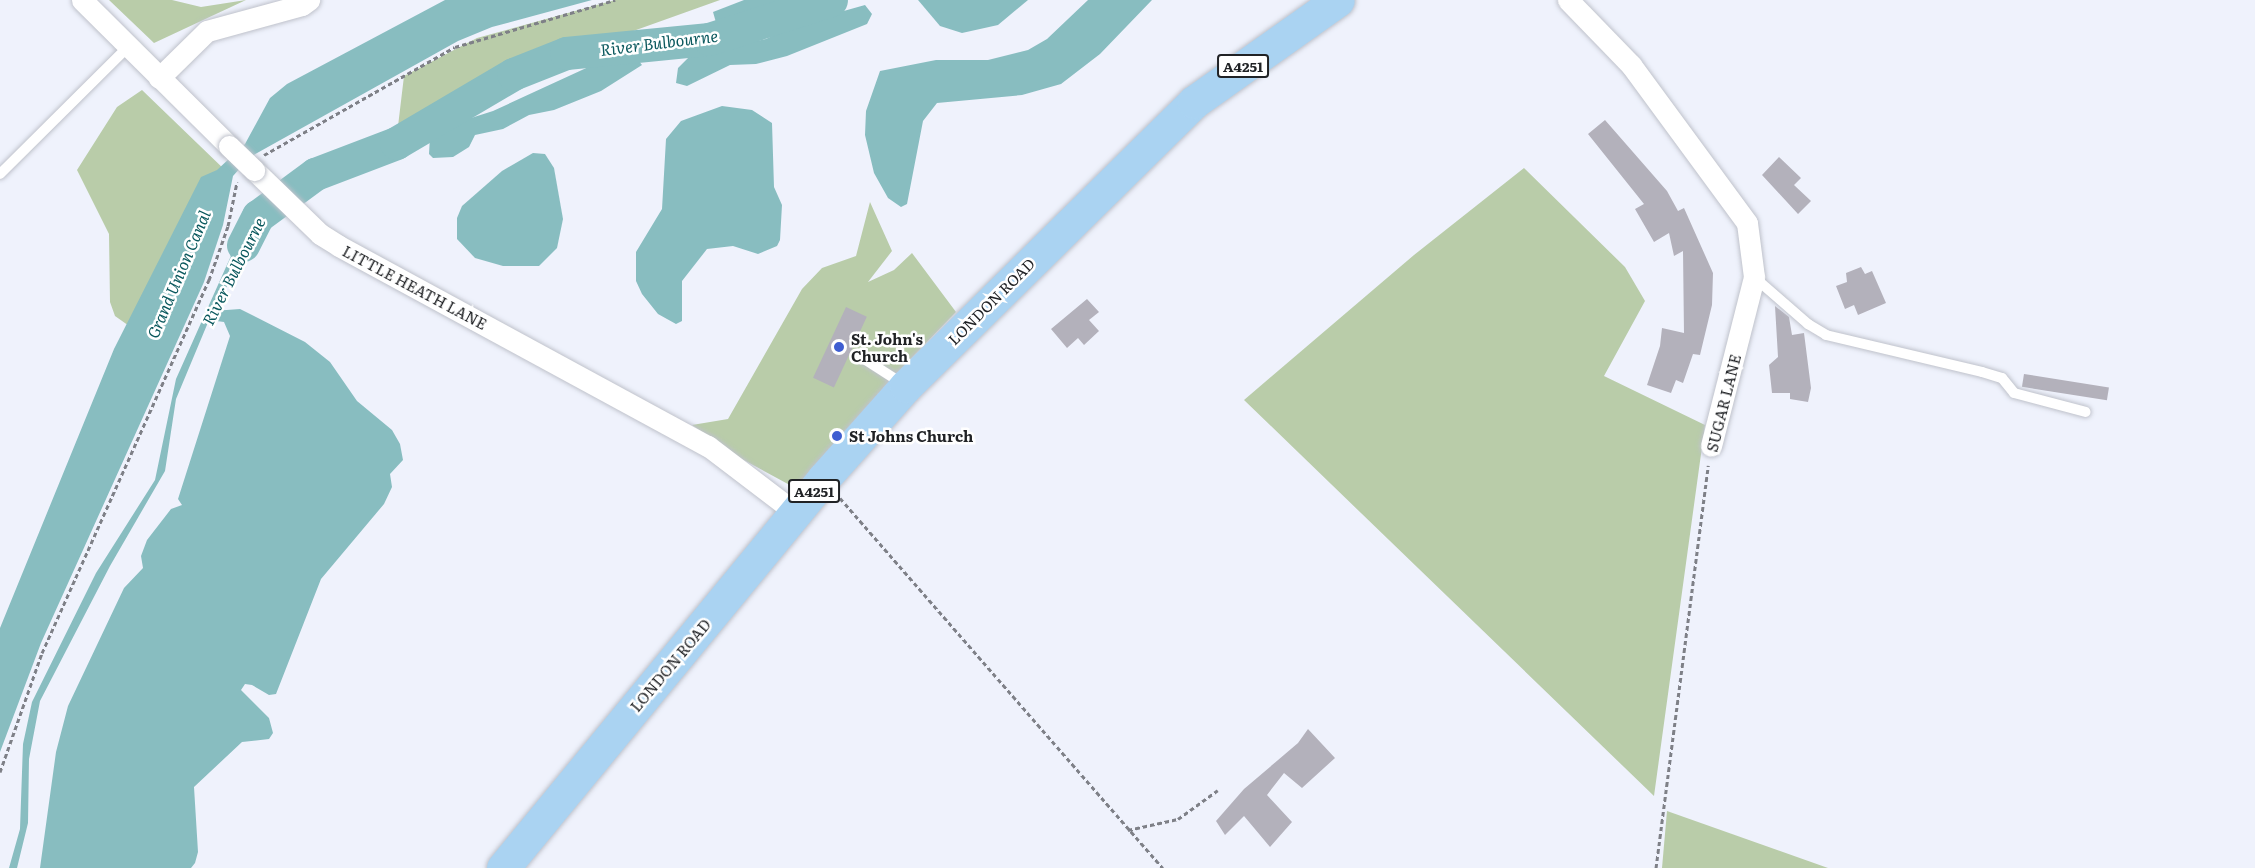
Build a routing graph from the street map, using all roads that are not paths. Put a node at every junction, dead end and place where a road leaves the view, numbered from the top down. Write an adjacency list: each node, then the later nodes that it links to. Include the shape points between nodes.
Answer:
1 (82, 0): 5 (street, LITTLE HEATH LANE)
2 (309, 0): 6 (street, via 302,6 207,32)
3 (1338, 0): 10 (main road, LONDON ROAD / A4251, via 1194,102)
4 (1568, 0): 8 (street, SUGAR LANE, via 1631,65 1747,223)
5 (128, 46): 6 (street, LITTLE HEATH LANE); 7 (lane)
6 (159, 78): 13 (street, LITTLE HEATH LANE, bridge, via 250,168 339,246 708,446)
7 (0, 174)
8 (1754, 277): 11 (lane, via 1826,335 1982,372 2002,378 2014,393); 12 (street, SUGAR LANE)
9 (861, 357): 10 (lane, via 891,372)
10 (906, 386): 13 (main road, LONDON ROAD / A4251)
11 (2086, 412)
12 (1711, 446)
13 (796, 513): 14 (main road, LONDON ROAD / A4251)
14 (503, 868)

